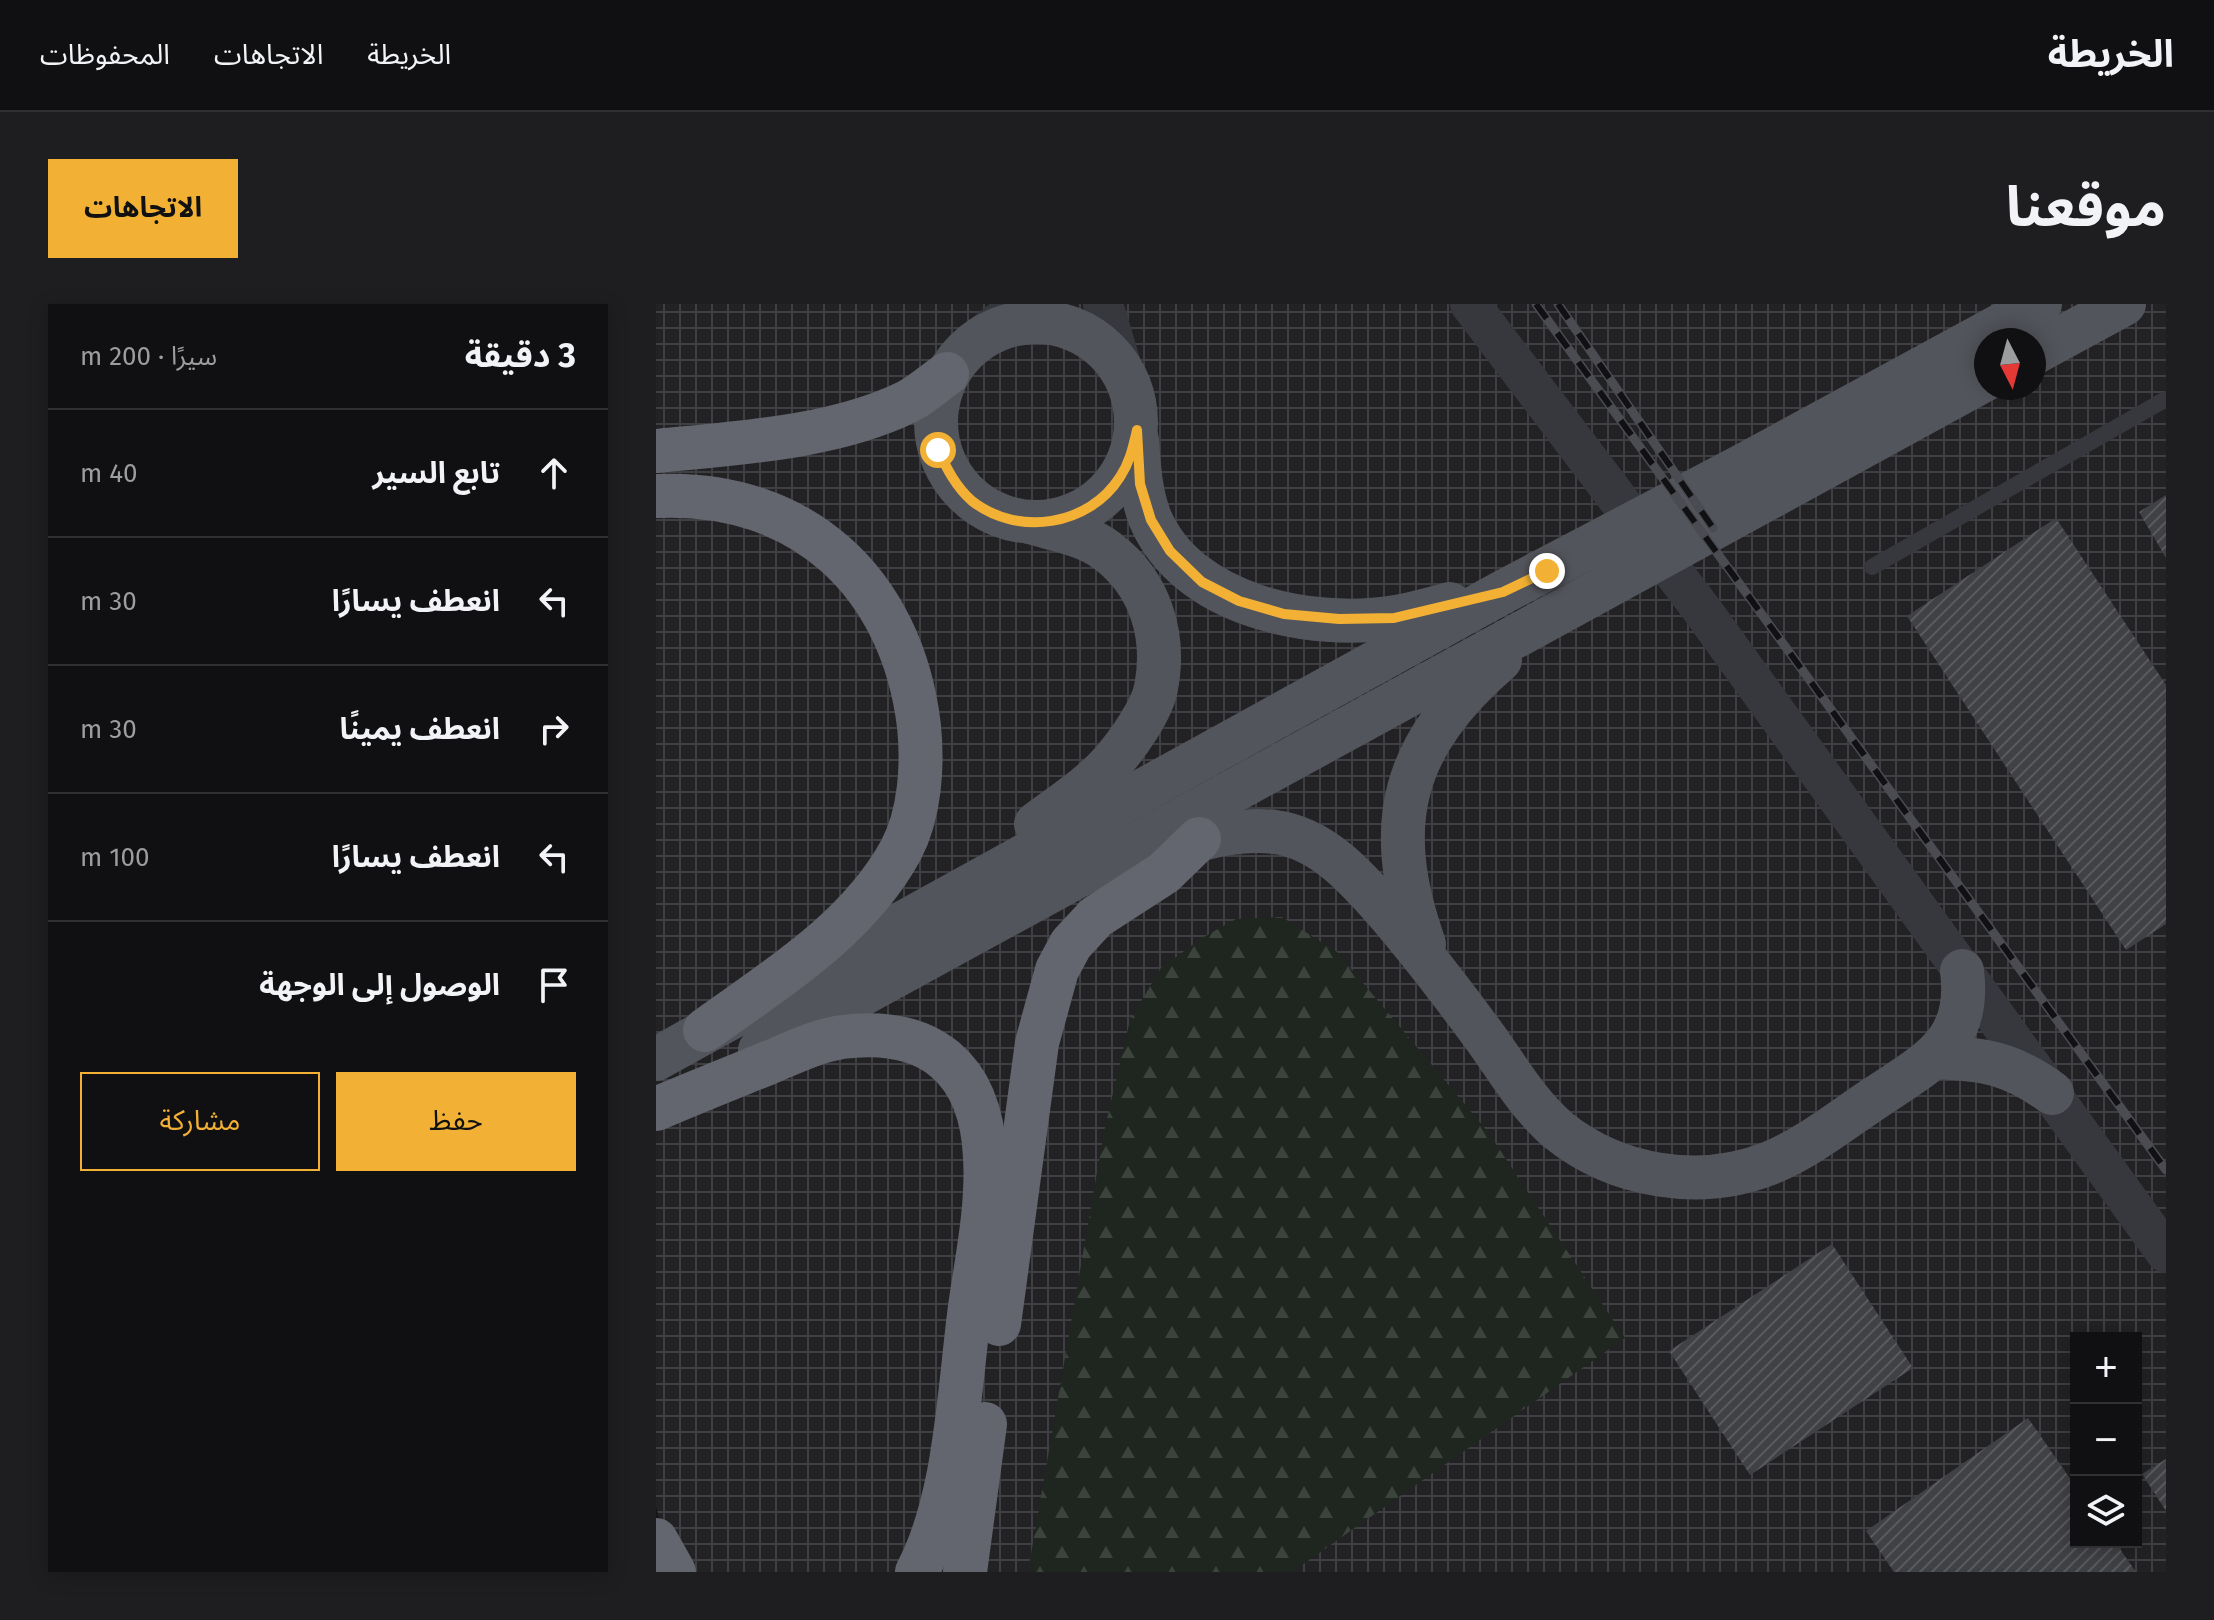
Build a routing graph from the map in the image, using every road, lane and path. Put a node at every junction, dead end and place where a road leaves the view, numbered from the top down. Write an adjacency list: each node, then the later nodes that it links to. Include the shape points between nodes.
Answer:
1 (1022, 304): 6 (street)
2 (1103, 304): 8 (street)
3 (1470, 304): 25 (street, via 1702,610)
4 (2040, 304): 14 (main road)
5 (2124, 304): 7 (main road)
6 (980, 337): 8 (main road, via 1018,323 1058,323 1105,348); 9 (main road)
7 (2046, 346)
8 (1122, 368): 12 (main road, via 1134,398)
9 (947, 374): 13 (highway, via 910,401 873,416 746,442); 16 (main road, via 934,419 938,450 951,478 973,501 1000,516)
10 (1974, 384): 14 (main road)
11 (2166, 399): 17 (lane)
12 (1137, 430): 16 (main road, via 1120,478 1102,498 1056,521); 18 (main road, via 1140,484 1151,520 1170,551 1202,582 1239,601 1284,614 1394,618)
13 (656, 451)
14 (1760, 480): 18 (main road); 19 (main road)
15 (656, 496): 26 (highway, via 690,494 738,503 825,543 858,575 891,627 916,700 921,744 918,801 902,848 873,894 783,975)
16 (1031, 523): 23 (main road, via 1106,550 1135,578 1153,612 1159,649 1156,691 1111,763 1068,801)
17 (1872, 567)
18 (1503, 592): 23 (main road)
19 (1561, 611): 20 (main road); 24 (main road, via 1483,674 1445,716 1411,781 1404,812 1404,873)
20 (1271, 770): 21 (main road); 22 (main road)
21 (1199, 839): 22 (main road); 24 (main road, via 1276,832 1314,847 1362,883); 35 (highway, via 1164,873 1096,917 1071,944 1047,1000)
22 (1079, 875): 30 (main road)
23 (905, 920): 26 (main road)
24 (1430, 961): 27 (main road, via 1532,1103 1558,1129 1589,1151 1659,1175 1733,1174 1769,1163 1802,1147)
25 (1962, 971): 27 (main road, via 1962,1015); 29 (street)
26 (705, 1030): 28 (main road)
27 (1935, 1057): 29 (main road, via 2004,1065)
28 (656, 1059)
29 (2052, 1093): 31 (street)
30 (656, 1108): 34 (highway, via 808,1046 873,1035 931,1048 953,1065 970,1091 985,1156 984,1202 947,1477 930,1546)
31 (2166, 1253)
32 (656, 1540): 33 (highway)
33 (674, 1572)
34 (917, 1572)
35 (965, 1572)

